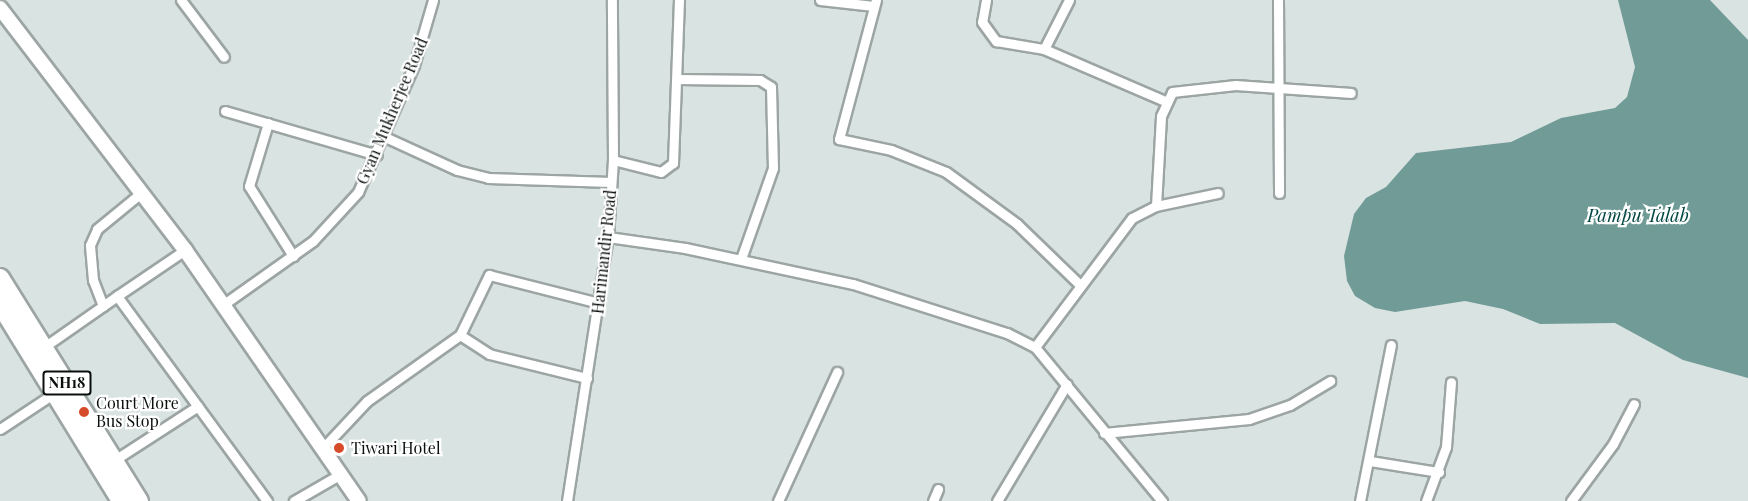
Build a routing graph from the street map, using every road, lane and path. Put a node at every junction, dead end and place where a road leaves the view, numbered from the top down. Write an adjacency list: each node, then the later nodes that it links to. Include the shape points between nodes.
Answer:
1 (181, 0): 12 (street)
2 (433, 0): 19 (street, Gyan Mukherjee Road, via 432,15)
3 (612, 0): 21 (street, Harimandir Road)
4 (678, 0): 13 (street)
5 (820, 0): 9 (street)
6 (986, 0): 11 (street, via 982,22 996,41)
7 (1070, 0): 11 (street)
8 (1278, 0): 14 (street)
9 (875, 3): 32 (street, via 839,139 891,150 946,172 1017,224)
10 (0, 8): 23 (street)
11 (1044, 49): 16 (street)
12 (224, 57)
13 (677, 79): 21 (street, via 673,163 668,170 651,171); 30 (street, via 760,80 771,87 773,168)
14 (1276, 88): 15 (street); 16 (street, via 1194,86 1172,92); 25 (street)
15 (1351, 93)
16 (1165, 101): 26 (street)
17 (225, 111): 18 (street)
18 (268, 123): 20 (street); 29 (street, via 249,186)
19 (385, 137): 20 (street, Gyan Mukherjee Road); 22 (street, via 437,162 488,178)
20 (377, 154): 29 (street, Gyan Mukherjee Road, via 358,192 332,225)
21 (613, 160): 22 (street, Harimandir Road)
22 (611, 182): 27 (street, Harimandir Road)
23 (142, 192): 28 (street); 37 (street, via 98,229 90,245 93,280)
24 (1218, 193): 26 (street)
25 (1279, 193)
26 (1156, 206): 32 (street, via 1132,218)
27 (608, 237): 30 (street); 34 (street, Harimandir Road)
28 (185, 250): 33 (street); 36 (street)
29 (293, 256): 36 (street, Gyan Mukherjee Road)
30 (741, 260): 41 (street, via 853,284 971,318)
31 (0, 279): 40 (highway, NH18)
32 (1079, 284): 41 (street)
33 (117, 296): 37 (street); 49 (street)
34 (599, 303): 38 (street, via 489,275); 43 (street, Harimandir Road)
35 (0, 304): 47 (highway, NH18)
36 (224, 304): 52 (street)
37 (103, 306): 40 (street)
38 (460, 335): 43 (street, via 489,354); 52 (street, via 367,401)
39 (1391, 345): 54 (street)
40 (44, 347): 47 (highway, NH18)
41 (1035, 347): 46 (street)
42 (837, 372): 64 (street)
43 (587, 378): 63 (street, Harimandir Road)
44 (1330, 381): 51 (street, via 1290,405 1249,419)
45 (1451, 382): 55 (street, via 1450,419)
46 (1066, 384): 51 (street); 66 (street)
47 (61, 387): 50 (street); 53 (highway, NH18); 58 (highway, NH18)
48 (1634, 404): 70 (street, via 1613,444)
49 (198, 406): 53 (street); 60 (street)
50 (0, 429)
51 (1104, 433): 67 (street)
52 (321, 450): 56 (street)
53 (114, 460): 59 (highway, NH18)
54 (1370, 461): 55 (street); 68 (street)
55 (1439, 472): 69 (street)
56 (339, 475): 61 (street); 62 (street)
57 (938, 489): 65 (street)
58 (121, 501)
59 (139, 501)
60 (267, 501)
61 (294, 501)
62 (359, 501)
63 (567, 501)
64 (778, 501)
65 (933, 501)
66 (996, 501)
67 (1162, 501)
68 (1360, 501)
69 (1426, 501)
70 (1571, 501)

